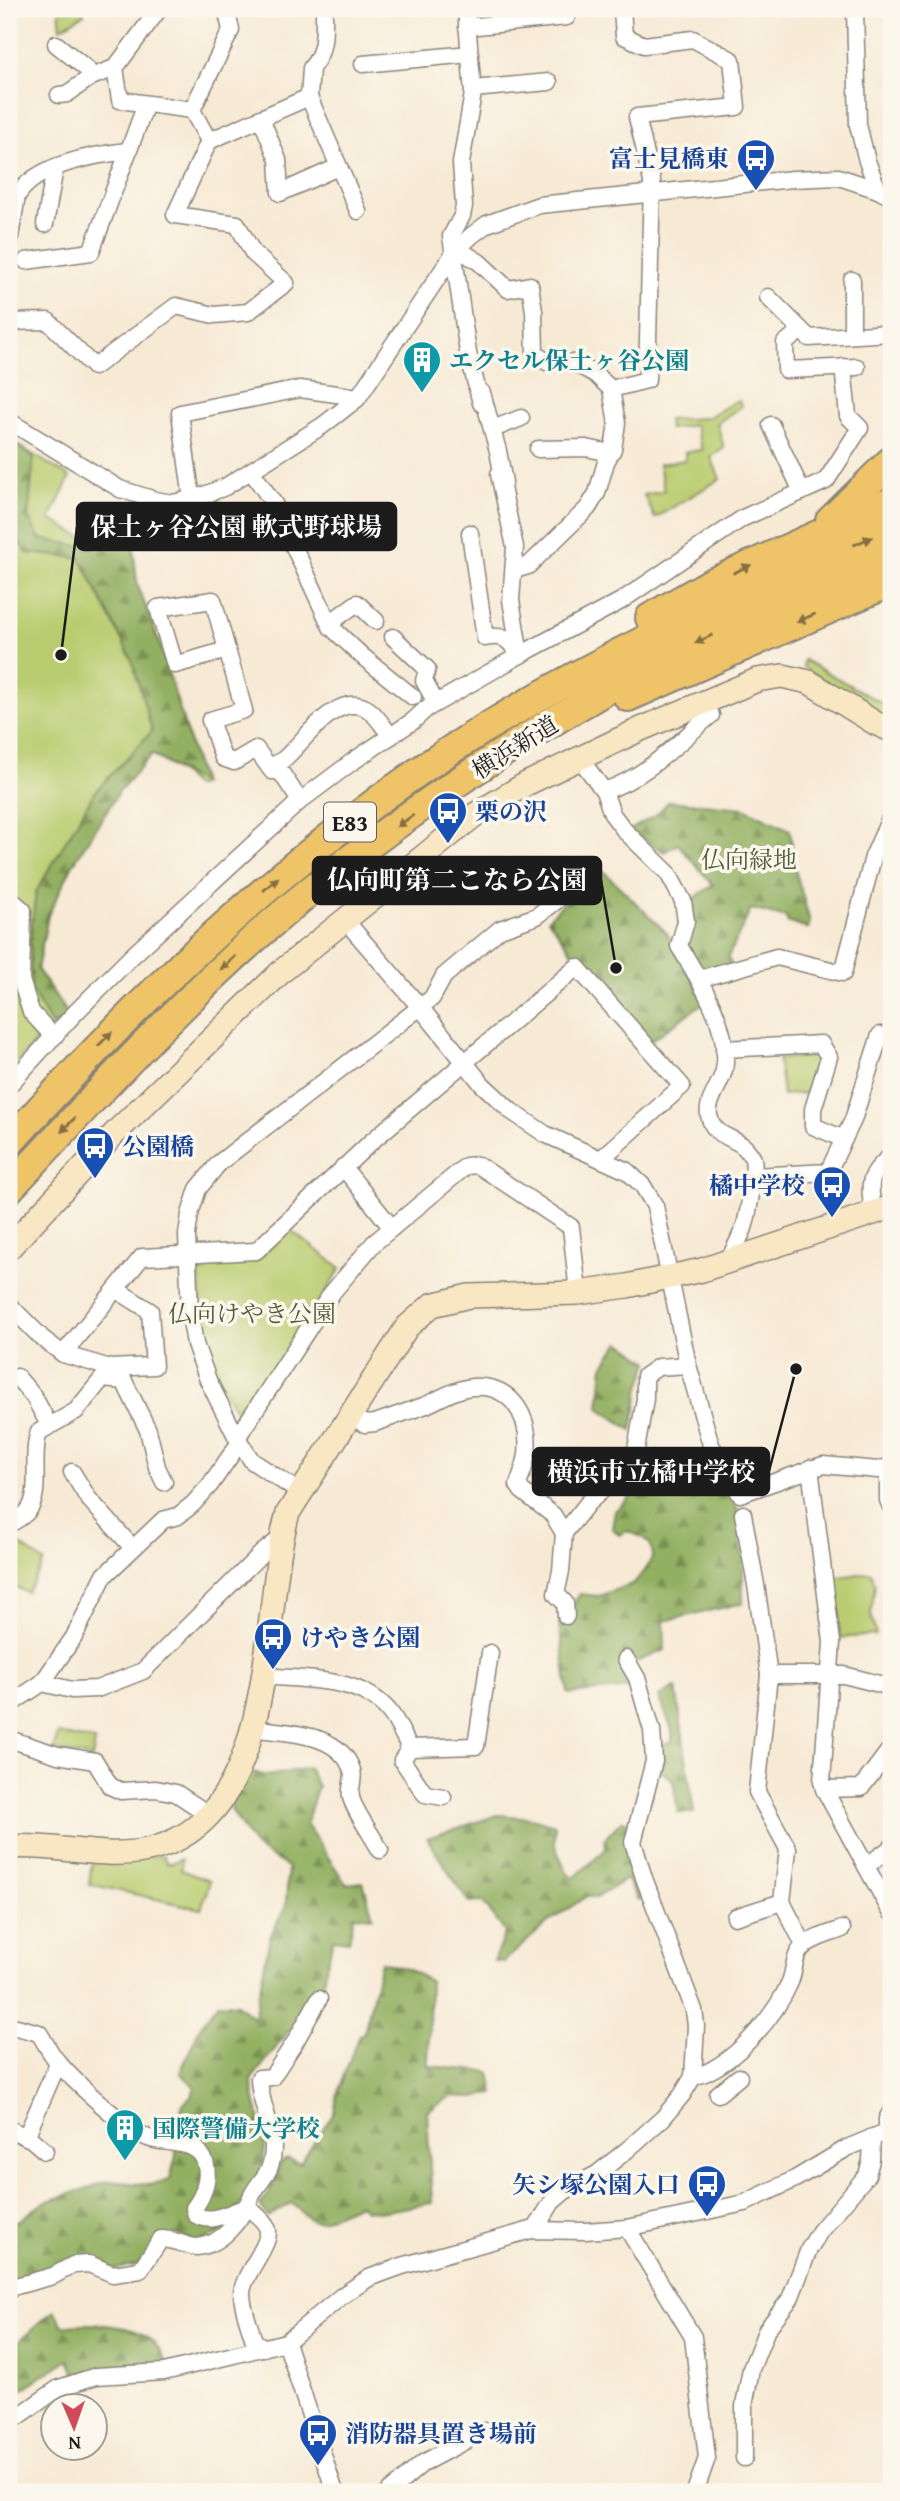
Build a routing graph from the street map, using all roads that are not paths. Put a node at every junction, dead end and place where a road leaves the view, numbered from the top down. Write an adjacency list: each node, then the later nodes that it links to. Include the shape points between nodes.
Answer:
1 (159, 9): 12 (street)
2 (226, 9): 19 (street, via 232,30)
3 (324, 9): 17 (street, via 323,43 310,68)
4 (466, 9): 8 (street)
5 (622, 9): 26 (street, via 624,36 634,41 643,45 693,39 732,60 737,107 636,117 652,181)
6 (855, 9): 25 (street, via 858,125 867,161)
7 (567, 18): 8 (street)
8 (467, 27): 10 (street)
9 (56, 44): 13 (street)
10 (470, 54): 11 (street); 15 (street)
11 (363, 64)
12 (115, 68): 13 (street); 18 (street, via 120,100)
13 (91, 77): 16 (street, via 68,94)
14 (549, 82): 15 (street)
15 (473, 89): 30 (street, via 461,163 464,206 451,236)
16 (59, 95)
17 (309, 97): 20 (street); 23 (street)
18 (146, 104): 19 (street); 22 (street)
19 (192, 110): 21 (street)
20 (261, 118): 21 (street); 23 (street, via 278,160 280,193)
21 (209, 141): 34 (street, via 175,215 237,224 253,253 288,286 248,312 214,315 176,306 94,367 48,321)
22 (127, 151): 24 (street); 31 (street, via 91,252)
23 (338, 167): 27 (street)
24 (55, 168): 28 (street); 29 (street, via 17,196)
25 (886, 193): 26 (street, via 839,177)
26 (651, 195): 30 (street, via 539,205 487,224); 38 (street, via 647,380)
27 (358, 211)
28 (45, 224)
29 (9, 242)
30 (456, 251): 38 (street, via 479,262 508,289 530,285 535,354 547,362 574,363); 39 (street); 40 (street, via 468,353); 44 (street, via 474,363)
31 (26, 261)
32 (852, 279): 37 (street)
33 (768, 297): 35 (street)
34 (9, 321)
35 (801, 330): 37 (street, via 809,338); 51 (street, via 785,343 786,370 850,367 848,416 860,428 826,481)
36 (891, 333): 37 (street)
37 (852, 335)
38 (611, 389): 47 (street, via 617,423)
39 (358, 397): 48 (street); 52 (street, via 300,389 180,413)
40 (481, 403)
41 (521, 418): 44 (street)
42 (9, 421): 52 (street, via 120,489 173,503)
43 (770, 425): 51 (street)
44 (493, 429): 50 (street)
45 (538, 449): 47 (street, via 586,448)
46 (495, 451): 58 (street, via 515,547)
47 (611, 453): 58 (street, via 588,508 528,566)
48 (252, 472): 52 (street); 63 (street, via 274,504)
49 (888, 473): 56 (highway)
50 (504, 482)
51 (802, 492): 66 (street, via 743,519 621,601)
52 (192, 499)
53 (891, 502): 56 (highway)
54 (891, 529): 72 (highway, 横浜新道 / E83, one-way to 54, via 517,709 686,620)
55 (470, 533): 66 (street, via 485,638 506,639)
56 (818, 533): 72 (highway, one-way to 56, via 531,688 711,583)
57 (891, 555): 71 (highway, 横浜新道 / E83, one-way to 71, via 649,667)
58 (514, 570): 66 (street, via 511,600)
59 (891, 582): 61 (highway)
60 (891, 598): 61 (highway)
61 (842, 603): 71 (highway, one-way to 71)
62 (376, 621): 63 (street, via 357,603)
63 (330, 624): 67 (street, via 362,656)
64 (393, 637): 67 (street, via 427,669)
65 (227, 650): 65 (street, via 175,665 158,608 213,600); 74 (street, via 244,710 210,720 223,758 234,762 256,749)
66 (520, 655): 67 (street)
67 (424, 703): 70 (street)
68 (717, 706): 69 (street, via 757,680 782,677 809,682); 73 (street, via 641,729); 75 (street, via 649,770)
69 (891, 730)
70 (391, 736): 74 (street, via 370,710 348,706 326,716 282,761); 76 (street)
71 (510, 750): 94 (highway, 横浜新道 / E83, one-way to 94, via 456,784 298,901 217,973)
72 (435, 760): 89 (highway, 横浜新道 / E83, one-way to 72, via 178,966 289,869)
73 (581, 760): 75 (street); 80 (street, via 526,784 476,814)
74 (269, 767): 76 (street, via 281,771)
75 (604, 791): 81 (street, via 612,814 668,873 683,901 686,921 679,946)
76 (300, 801): 83 (street, via 140,948)
77 (891, 816): 81 (street, via 873,857 843,973 777,957)
78 (584, 879): 82 (street, via 537,916 500,929 444,976 432,998)
79 (9, 898): 83 (street, via 23,910 21,980 31,1012)
80 (344, 919): 82 (street); 97 (street, via 172,1075)
81 (699, 979): 85 (street, via 724,1038)
82 (420, 1007): 86 (street); 98 (street, via 219,1163 198,1189 190,1214)
83 (54, 1037): 87 (street)
84 (891, 1038): 88 (street, via 880,1035)
85 (724, 1049): 88 (street, via 821,1044 829,1057 813,1109 813,1126); 93 (street, via 724,1069 709,1115 712,1127 744,1146 753,1159)
86 (465, 1063): 91 (street, via 511,1111 545,1134); 91 (street, via 577,967 682,1086); 92 (street)
87 (9, 1085)
88 (844, 1139): 93 (street, via 828,1172)
89 (9, 1143)
90 (891, 1156): 95 (street, via 877,1167 869,1187)
91 (601, 1159): 100 (street, via 643,1186 654,1206)
92 (343, 1167): 96 (street); 98 (street, via 256,1251)
93 (753, 1176): 99 (street, via 745,1226)
94 (9, 1189)
95 (882, 1210): 99 (street)
96 (392, 1228): 102 (street, via 466,1166 478,1165 571,1227); 110 (street, via 331,1294)
97 (9, 1248)
98 (187, 1255): 101 (street, via 142,1257); 110 (street, via 195,1344)
99 (728, 1262): 100 (street)
100 (670, 1277): 102 (street); 105 (street)
101 (117, 1290): 104 (street); 106 (street, via 150,1311 154,1366)
102 (578, 1293): 108 (street, via 469,1296 432,1305 407,1327)
103 (9, 1306): 104 (street)
104 (63, 1354): 106 (street)
105 (688, 1365): 112 (street, via 711,1445 740,1494); 119 (street, via 658,1367 645,1376 635,1455)
106 (121, 1374): 109 (street, via 102,1378 76,1411); 114 (street, via 148,1430)
107 (17, 1377): 109 (street)
108 (351, 1417): 115 (street); 119 (street, via 375,1423 462,1388 482,1386 502,1392 524,1419 527,1456 519,1485 553,1514)
109 (49, 1425): 118 (street, via 36,1440 33,1504)
110 (239, 1440): 115 (street, via 252,1461); 121 (street, via 194,1504 163,1520)
111 (889, 1467): 112 (street); 116 (street)
112 (810, 1468): 126 (street, via 832,1642)
113 (72, 1472): 121 (street, via 88,1498)
114 (164, 1482)
115 (301, 1493): 120 (street, via 288,1513)
116 (891, 1507)
117 (743, 1514): 125 (street)
118 (9, 1524)
119 (564, 1533): 122 (street, via 556,1594 565,1603)
120 (281, 1538): 127 (street); 128 (street, via 143,1671 97,1689)
121 (132, 1547): 128 (street, via 104,1576 74,1637)
122 (566, 1616)
123 (490, 1653): 133 (street, via 476,1746)
124 (626, 1659): 151 (street, via 637,1678 652,1730 654,1761 633,1842 694,2010)
125 (769, 1675): 126 (street); 142 (street, via 757,1792 788,1849)
126 (829, 1675): 129 (street); 135 (street)
127 (263, 1676): 131 (street); 133 (street, via 359,1689 388,1710)
128 (42, 1684): 130 (street)
129 (891, 1687)
130 (9, 1705)
131 (251, 1728): 137 (street, via 235,1778); 140 (street, via 304,1735 342,1753 353,1771 351,1798)
132 (9, 1739): 137 (street, via 95,1761 110,1786 121,1791 176,1793)
133 (410, 1748): 136 (street, via 402,1760 417,1783 425,1794)
134 (891, 1748): 135 (street, via 861,1788)
135 (824, 1789): 141 (street)
136 (443, 1797)
137 (211, 1816): 138 (street, via 190,1832 151,1849 126,1853)
138 (9, 1847)
139 (891, 1849): 141 (street)
140 (380, 1850)
141 (866, 1866): 143 (street)
142 (782, 1902): 144 (street); 146 (street)
143 (891, 1912)
144 (735, 1917)
145 (842, 1929): 146 (street)
146 (804, 1945): 150 (street, via 768,2021)
147 (319, 1999): 158 (street, via 272,2077 259,2078 272,2155 267,2176)
148 (9, 2025): 149 (street, via 40,2033)
149 (58, 2063): 156 (street); 158 (street, via 128,2127 200,2154 207,2177 194,2208 196,2215 203,2220)
150 (715, 2068): 151 (street); 152 (street)
151 (693, 2077): 160 (street, via 663,2118 597,2174 552,2202)
152 (728, 2086)
153 (891, 2112): 155 (street)
154 (9, 2129): 156 (street)
155 (883, 2132): 159 (street, via 745,2203); 166 (street, via 867,2175 820,2231 790,2300 767,2329 751,2369 744,2406)
156 (26, 2137): 157 (street)
157 (45, 2151)
158 (248, 2207): 161 (street, via 223,2237 197,2247 161,2239 141,2270 113,2274 89,2264 73,2265); 163 (street, via 268,2229 267,2242 245,2278 242,2294 254,2341)
159 (627, 2228): 160 (street); 169 (street, via 693,2337 706,2458)
160 (535, 2230): 162 (street, via 369,2278)
161 (9, 2291)
162 (286, 2342): 163 (street); 167 (street)
163 (264, 2347): 164 (street, via 164,2372 96,2376 59,2388)
164 (9, 2423)
165 (484, 2431): 168 (street, via 423,2463)
166 (744, 2458)
167 (335, 2492)
168 (389, 2492)
169 (695, 2492)

